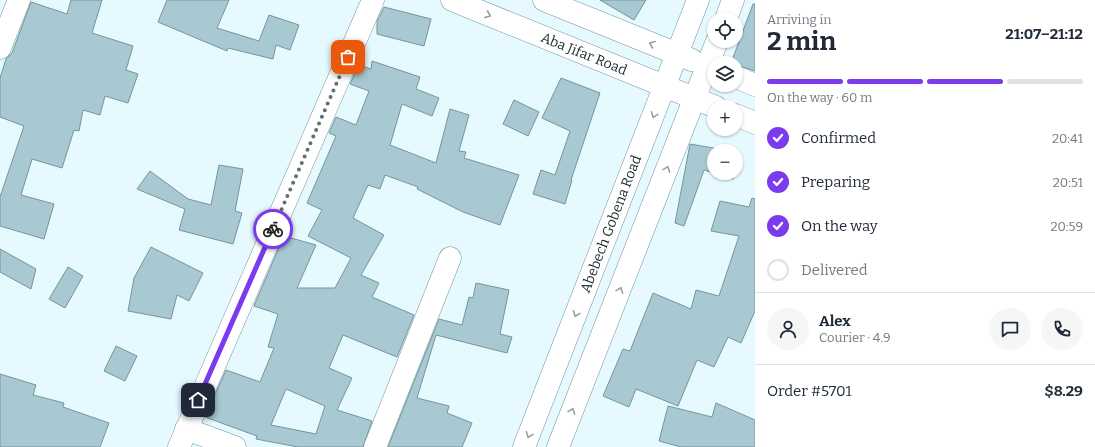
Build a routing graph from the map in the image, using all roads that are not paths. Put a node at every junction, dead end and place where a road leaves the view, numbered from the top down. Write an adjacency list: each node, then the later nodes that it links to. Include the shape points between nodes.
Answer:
1 (20, 0): 8 (street)
2 (373, 0): 20 (street)
3 (452, 0): 14 (street, Aba Jifar Road, one-way to 14)
4 (544, 0): 9 (street, one-way to 4)
5 (698, 0): 9 (street, Abebech Gobena Road)
6 (733, 0): 7 (street)
7 (729, 12)
8 (0, 48)
9 (678, 55): 10 (street); 14 (street, Abebech Gobena Road)
10 (707, 66)
11 (707, 74): 15 (street)
12 (743, 80): 13 (street)
13 (755, 85)
14 (665, 86): 15 (street, Aba Jifar Road); 23 (street, Abebech Gobena Road, one-way to 23)
15 (694, 98): 16 (street, Aba Jifar Road); 24 (street, one-way to 15)
16 (707, 103)
17 (743, 118): 18 (street)
18 (755, 123)
19 (450, 258): 22 (street)
20 (182, 438): 21 (street)
21 (234, 447)
22 (375, 447)
23 (524, 447)
24 (558, 447)

